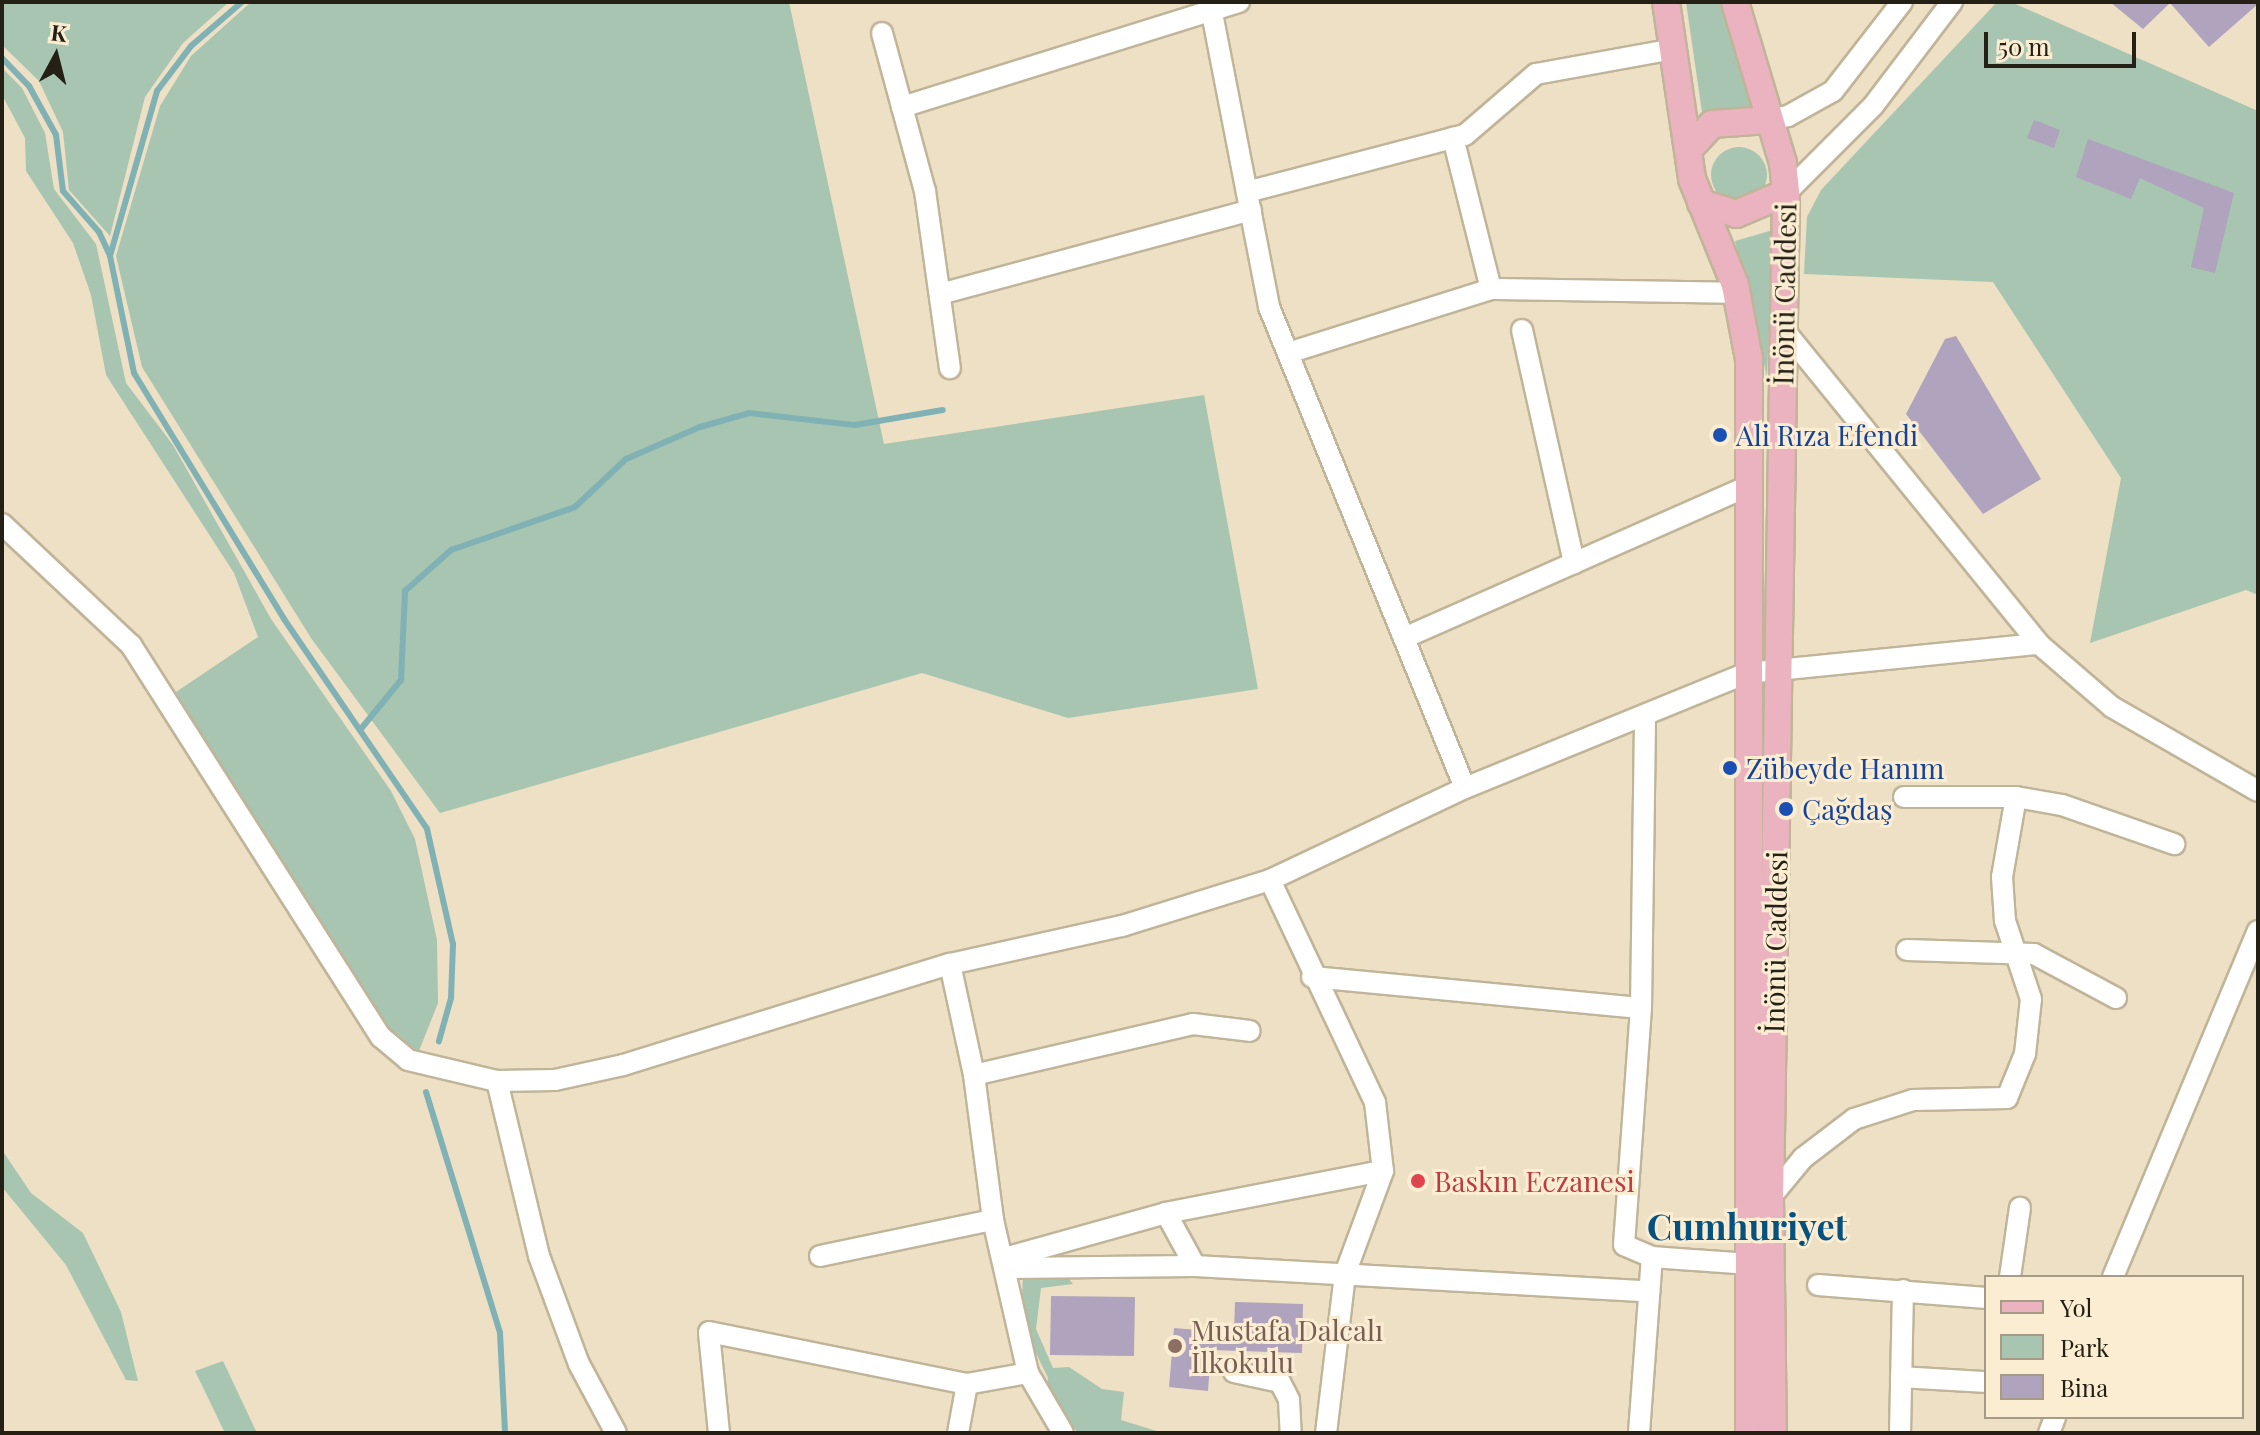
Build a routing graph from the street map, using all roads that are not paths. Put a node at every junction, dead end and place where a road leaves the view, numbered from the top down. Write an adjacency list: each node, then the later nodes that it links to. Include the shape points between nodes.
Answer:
1 (1239, 2): 6 (street)
2 (1666, 2): 8 (main road)
3 (1735, 2): 10 (main road)
4 (1902, 2): 10 (street, via 1833,91 1788,116)
5 (1952, 2): 14 (street, via 1873,106)
6 (1211, 8): 9 (street); 15 (street)
7 (882, 33): 9 (street)
8 (1674, 49): 11 (street, via 1536,74); 12 (main road)
9 (902, 107): 18 (street, via 925,191)
10 (1768, 120): 12 (main road, via 1712,124); 14 (main road, İnönü Caddesi, via 1783,163)
11 (1453, 138): 15 (street); 16 (street)
12 (1688, 150): 13 (main road)
13 (1696, 191): 14 (main road, via 1736,214); 17 (main road, İnönü Caddesi)
14 (1786, 193): 20 (main road, İnönü Caddesi)
15 (1249, 201): 18 (street); 21 (street, via 1269,307)
16 (1491, 289): 17 (street); 21 (street)
17 (1737, 293): 23 (main road, İnönü Caddesi, via 1749,359)
18 (940, 294): 22 (street)
19 (1522, 330): 25 (street)
20 (1784, 330): 27 (street); 28 (main road, İnönü Caddesi)
21 (1288, 353): 26 (street)
22 (950, 368)
23 (1751, 485): 25 (street); 29 (main road, İnönü Caddesi)
24 (2, 524): 47 (street, via 131,645 381,1037 408,1060)
25 (1574, 563): 26 (street)
26 (1406, 637): 31 (street)
27 (2039, 644): 28 (street, via 1816,670); 32 (street, via 2112,707)
28 (1782, 668): 29 (street); 49 (main road, İnönü Caddesi)
29 (1747, 673): 30 (street); 56 (main road, İnönü Caddesi)
30 (1645, 716): 31 (street); 44 (street)
31 (1465, 788): 36 (street)
32 (2258, 791)
33 (1904, 797): 34 (street)
34 (2016, 797): 35 (street, via 2062,805); 39 (street, via 2002,877)
35 (2174, 844)
36 (1270, 880): 40 (street, via 1122,926); 42 (street)
37 (2258, 931): 41 (street)
38 (1907, 950): 39 (street)
39 (2016, 954): 43 (street, via 2034,954); 49 (street, via 2031,999 2025,1054 2007,1098 1913,1100 1854,1119 1803,1158)
40 (950, 964): 46 (street); 47 (street, via 623,1065 555,1080)
41 (2251, 965): 60 (street)
42 (1312, 977): 44 (street); 48 (street, via 1375,1102)
43 (2116, 998)
44 (1641, 1008): 54 (street, via 1624,1245)
45 (1250, 1031): 46 (street, via 1193,1024)
46 (974, 1075): 52 (street)
47 (497, 1081): 70 (street, via 539,1256 579,1364)
48 (1383, 1171): 51 (street); 58 (street)
49 (1770, 1198): 78 (main road, İnönü Caddesi)
50 (2020, 1208): 59 (street)
51 (1166, 1213): 55 (street); 57 (street)
52 (993, 1220): 53 (street); 55 (street)
53 (820, 1256)
54 (1652, 1257): 56 (street); 63 (street)
55 (1006, 1263): 57 (street); 66 (street)
56 (1750, 1264): 77 (main road, İnönü Caddesi)
57 (1195, 1266): 58 (street)
58 (1345, 1274): 63 (street); 75 (street)
59 (2010, 1275)
60 (2114, 1275)
61 (1818, 1285): 62 (street)
62 (1903, 1290): 64 (street); 67 (street)
63 (1649, 1291): 76 (street)
64 (1984, 1298)
65 (1234, 1372): 74 (street, via 1280,1382 1289,1400)
66 (1028, 1373): 69 (street); 73 (street)
67 (1901, 1377): 68 (street); 79 (street)
68 (1984, 1382)
69 (967, 1384): 71 (street, via 709,1332); 72 (street)
70 (616, 1433)
71 (719, 1433)
72 (958, 1433)
73 (1063, 1433)
74 (1291, 1433)
75 (1326, 1433)
76 (1639, 1433)
77 (1749, 1433)
78 (1773, 1433)
79 (1900, 1433)

